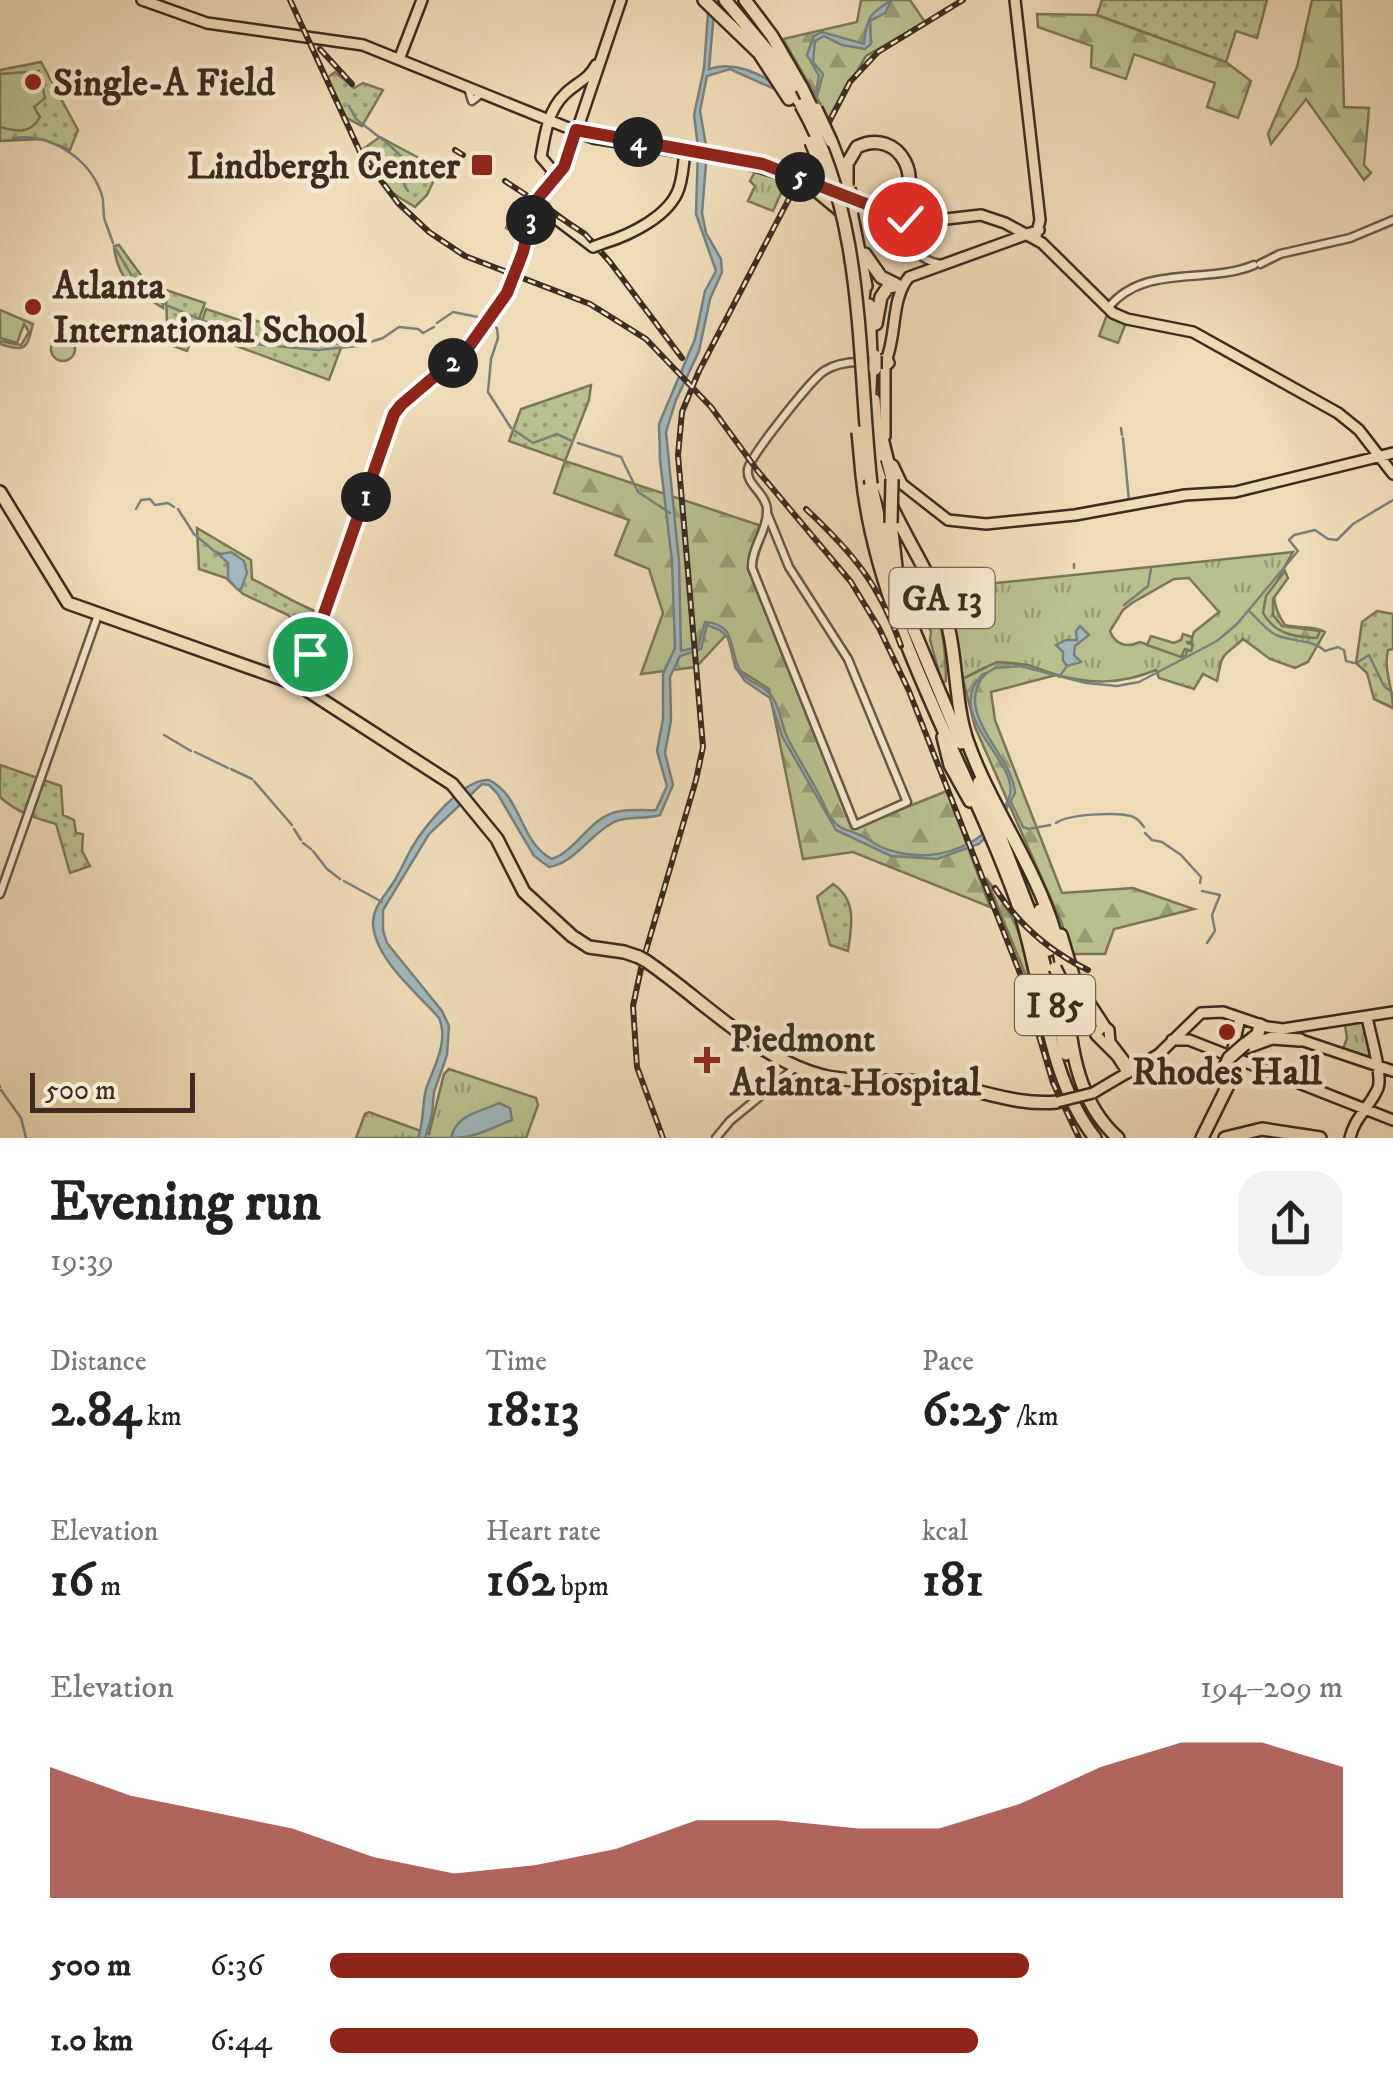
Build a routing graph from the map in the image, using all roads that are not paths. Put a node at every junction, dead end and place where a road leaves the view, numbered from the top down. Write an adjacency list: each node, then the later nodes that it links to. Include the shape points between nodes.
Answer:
1 (142, 0): 14 (main road, via 207,23 363,45)
2 (154, 0): 9 (main road, via 241,26 344,37)
3 (419, 0): 9 (main road)
4 (725, 0): 10 (highway)
5 (742, 0): 10 (highway); 11 (highway, GA 13); 11 (highway, GA 13, via 772,30)
6 (1015, 0): 26 (main road)
7 (704, 2): 10 (highway)
8 (620, 4): 12 (main road, via 594,70); 13 (main road)
9 (400, 57): 14 (main road)
10 (780, 74): 39 (highway, bridge, via 838,223)
11 (803, 87): 21 (highway, GA 13, bridge)
12 (562, 96): 13 (main road, via 580,93); 14 (main road)
13 (584, 109): 15 (main road)
14 (546, 120): 15 (main road); 17 (main road)
15 (576, 132): 16 (main road); 16 (main road); 18 (main road)
16 (688, 151): 19 (main road); 22 (main road, via 673,200 640,227 599,245)
17 (542, 154): 18 (main road); 20 (main road, via 553,171)
18 (560, 167): 20 (main road); 22 (main road)
19 (801, 178): 24 (main road); 28 (highway, via 832,202)
20 (548, 181): 22 (main road)
21 (847, 187): 23 (highway, GA 13, bridge); 24 (highway, via 846,164 857,147 873,142 894,150 908,167 910,186)
22 (536, 198): 45 (main road, via 508,292 482,332 394,414)
23 (853, 208): 28 (highway, GA 13); 29 (highway, GA 13)
24 (901, 220): 27 (main road, via 965,215); 30 (street, via 916,252)
25 (1393, 220): 32 (street, via 1232,274 1153,280 1126,291)
26 (1038, 234): 27 (main road); 32 (main road)
27 (1019, 235): 30 (main road)
28 (857, 236): 34 (highway, GA 13)
29 (865, 254): 31 (highway, via 880,276); 33 (highway, GA 13)
30 (933, 265): 31 (main road)
31 (900, 286): 33 (highway, via 882,293); 34 (main road, via 895,334)
32 (1107, 309): 37 (main road, via 1193,332 1267,371 1348,420)
33 (874, 333): 34 (highway, GA 13)
34 (876, 362): 35 (highway, GA 13); 37 (main road, via 896,474 959,524 1236,492); 41 (street, via 835,365 817,376 755,455 748,473); 42 (highway, GA 13, via 871,446)
35 (874, 399): 42 (highway, bridge, via 892,479); 48 (highway, GA 13, via 882,469 948,612)
36 (1393, 453): 37 (main road)
37 (1382, 456): 38 (main road)
38 (1393, 474)
39 (866, 479): 46 (highway, via 892,578); 48 (highway, via 890,596)
40 (0, 492): 43 (highway, via 66,601)
41 (767, 513): 41 (street, via 752,566 855,825 905,806 902,791 847,658 789,567)
42 (892, 516): 44 (highway, GA 13, via 940,600); 46 (highway, via 896,565)
43 (98, 615): 45 (highway); 51 (street)
44 (950, 638): 46 (highway); 48 (highway, GA 13, via 964,731)
45 (298, 686): 63 (highway, via 445,778 503,847 537,908 584,945 644,961 750,1040)
46 (944, 693): 48 (highway)
47 (943, 737): 48 (highway, via 950,765)
48 (990, 810): 49 (highway); 49 (highway, GA 13)
49 (1000, 832): 50 (highway, GA 13); 52 (highway, GA 13, via 1049,902); 72 (highway, I 85, via 1065,1095); 73 (highway, I 85, via 1034,923 1073,1082)
50 (1016, 844): 58 (highway, bridge, via 1055,968); 74 (highway, GA 13, via 1054,930 1080,1082 1096,1113)
51 (0, 894)
52 (1060, 935): 58 (highway); 74 (highway, GA 13, via 1086,1081)
53 (1393, 1012): 54 (main road)
54 (1367, 1017): 57 (main road); 64 (main road)
55 (1240, 1018): 56 (main road); 59 (main road, via 1204,1012); 62 (main road)
56 (1260, 1025): 57 (main road); 61 (highway)
57 (1284, 1030): 60 (main road)
58 (1102, 1032): 66 (main road)
59 (1176, 1036): 62 (main road); 66 (main road)
60 (1300, 1040): 61 (highway, via 1272,1038); 64 (main road)
61 (1246, 1046): 67 (highway, bridge)
62 (1239, 1060): 67 (highway); 69 (main road)
63 (798, 1065): 68 (highway, via 825,1076); 71 (street)
64 (1376, 1065): 65 (main road); 69 (main road)
65 (1393, 1071)
66 (1130, 1072): 68 (main road, bridge, via 1094,1093)
67 (1224, 1080): 75 (highway)
68 (1057, 1102)
69 (1362, 1107): 70 (main road); 79 (main road, via 1350,1119)
70 (1393, 1120)
71 (716, 1138)
72 (1092, 1138)
73 (1106, 1138)
74 (1121, 1138)
75 (1199, 1138)
76 (1228, 1138): 77 (highway, via 1259,1132); 78 (highway, via 1262,1129)
77 (1302, 1138)
78 (1320, 1138)
79 (1349, 1138)

